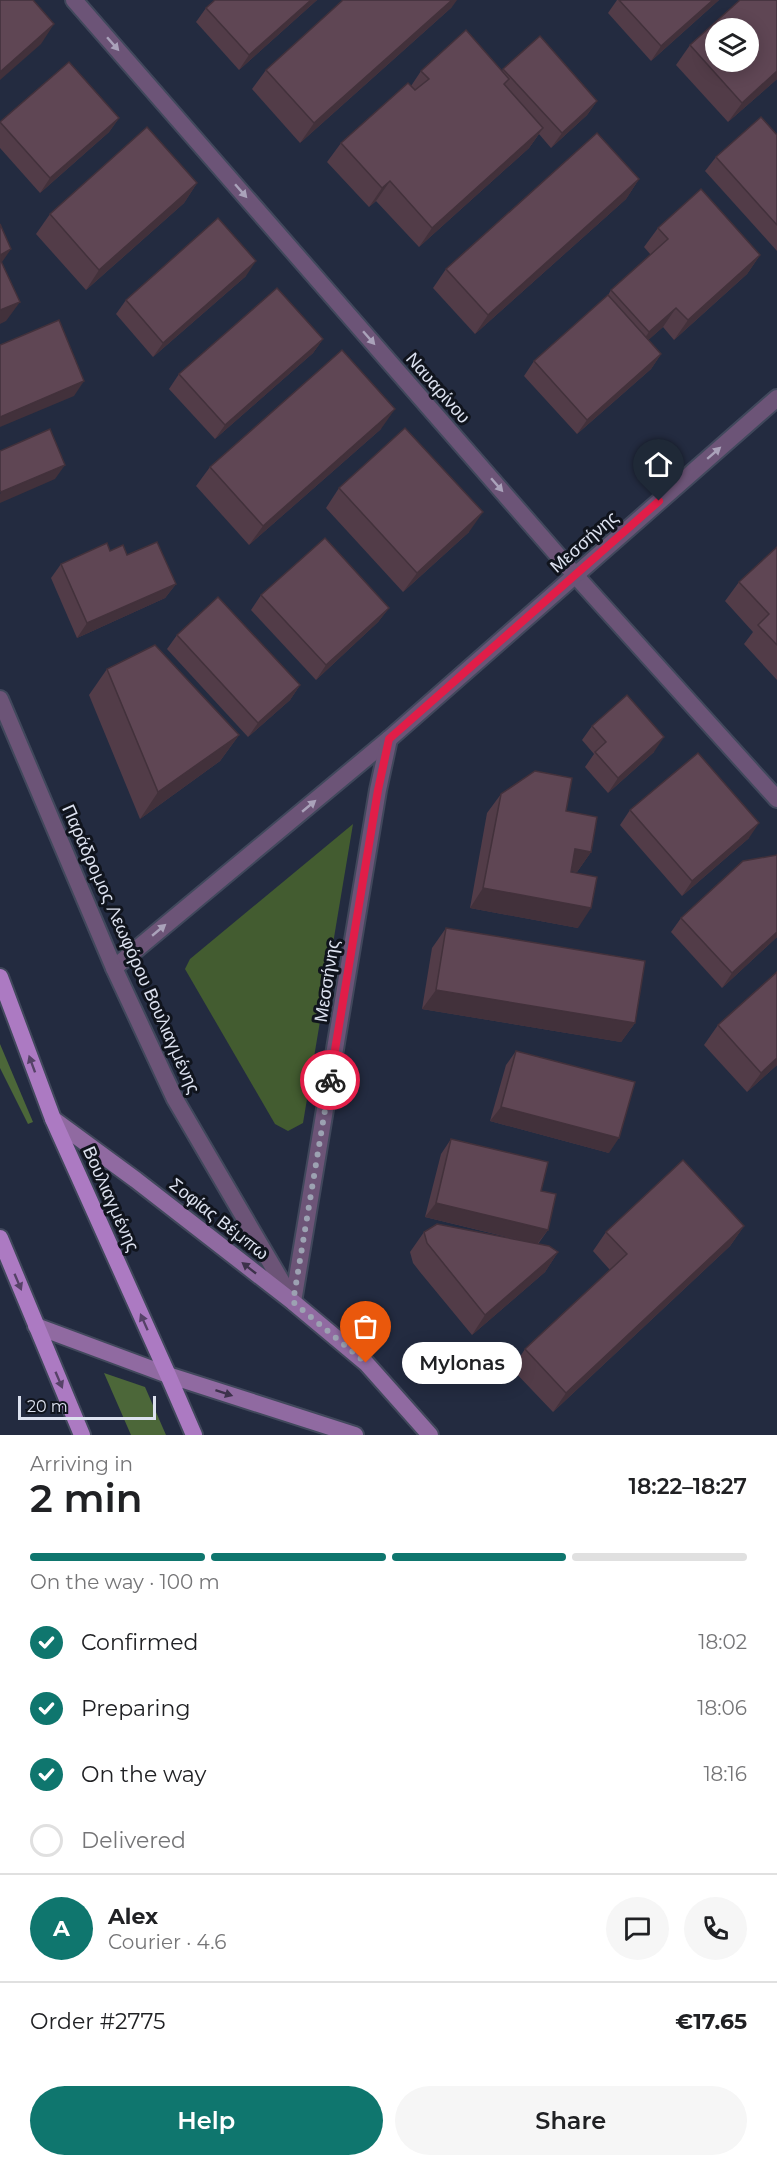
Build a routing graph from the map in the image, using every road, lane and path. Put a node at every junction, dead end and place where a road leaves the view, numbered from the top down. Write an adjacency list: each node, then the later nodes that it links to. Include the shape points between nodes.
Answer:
1 (74, 0): 3 (street, Ναυαρίνου, one-way to 3)
2 (777, 398): 3 (street, Μεσσήνης, one-way to 2)
3 (575, 575): 5 (street, Μεσσήνης); 6 (street, Ναυαρίνου)
4 (0, 699): 7 (street, Παράδρομος Λεωφόρου Βουλιαγμένης)
5 (389, 739): 7 (street, Μεσσήνης, one-way to 5); 11 (street, Μεσσήνης)
6 (777, 799)
7 (114, 968): 11 (street, Παράδρομος Λεωφόρου Βουλιαγμένης, via 175,1099)
8 (0, 976): 9 (main road, Βουλιαγμένης, one-way to 8)
9 (53, 1119): 11 (main road, Σοφίας Βέμπω, one-way to 9); 13 (main road, Βουλιαγμένης, one-way to 9)
10 (0, 1238): 12 (main road, one-way to 12)
11 (293, 1302): 17 (main road, Σοφίας Βέμπω, via 366,1363)
12 (36, 1326): 13 (main road); 14 (main road, one-way to 14)
13 (168, 1375): 15 (main road, Βουλιαγμένης); 16 (main road, one-way to 16)
14 (82, 1435)
15 (194, 1435)
16 (354, 1435)
17 (430, 1435)

